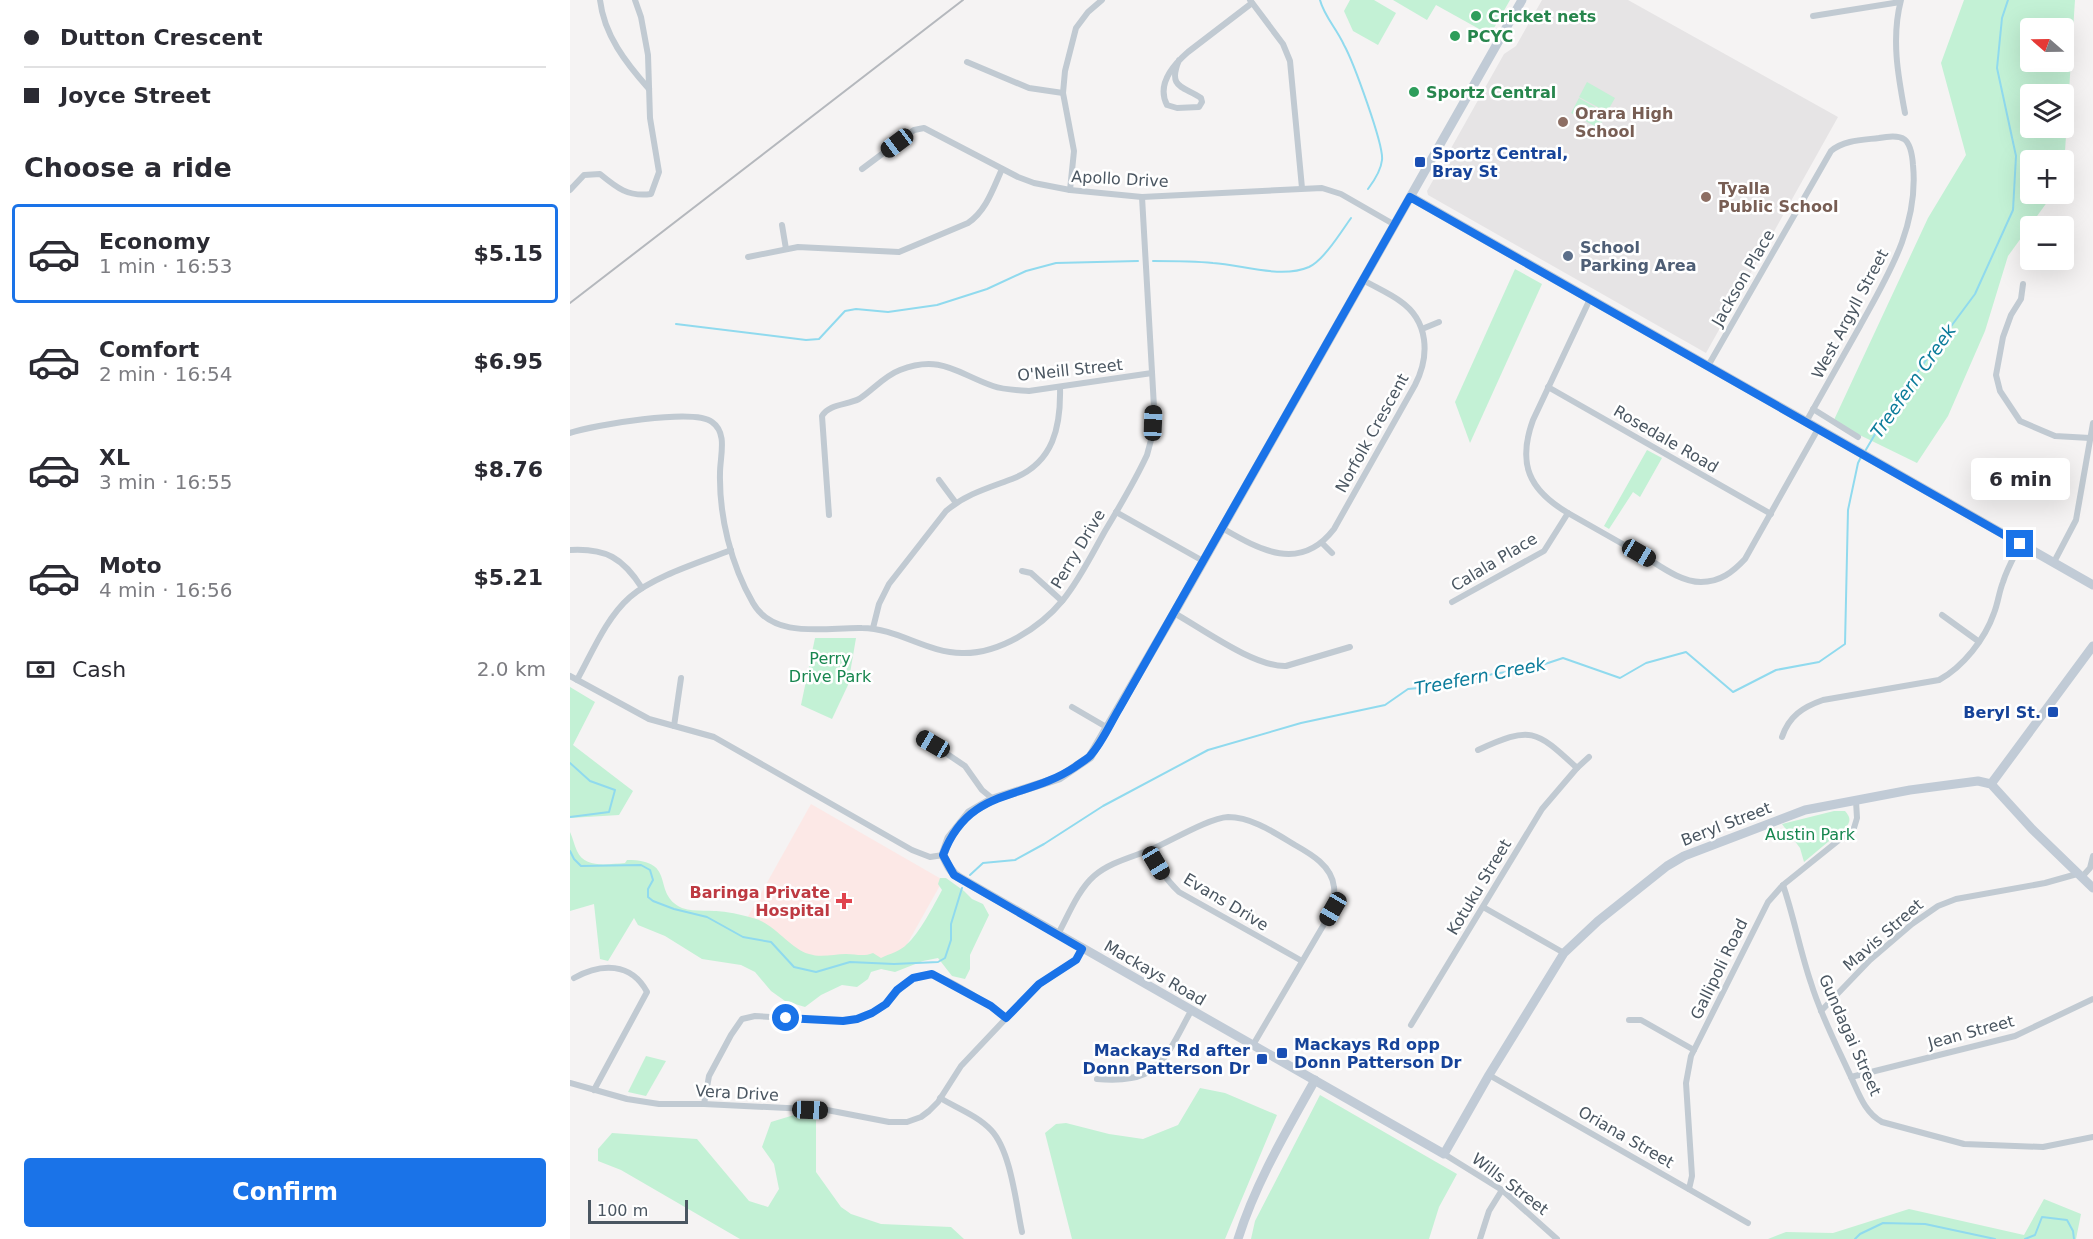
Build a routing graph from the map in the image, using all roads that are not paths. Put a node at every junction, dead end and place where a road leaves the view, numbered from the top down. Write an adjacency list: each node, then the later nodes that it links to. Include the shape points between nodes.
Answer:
1 (600, 0): 10 (street, via 614,42)
2 (635, 0): 10 (street, via 648,55)
3 (1102, 0): 11 (street, via 1076,28)
4 (1522, 0): 20 (street)
5 (1901, 1): 7 (street); 12 (street, via 1896,56)
6 (1250, 2): 8 (street); 16 (street, via 1283,44 1290,61)
7 (1813, 16)
8 (1179, 60): 8 (street, via 1175,69 1177,83 1201,98 1199,107 1173,107 1165,102 1165,82)
9 (967, 62): 11 (street, via 1029,88)
10 (649, 90): 17 (street, via 659,172 651,194 636,196 600,174 584,175)
11 (1063, 93): 18 (street, via 1074,151)
12 (1905, 113)
13 (862, 169): 14 (street, Apollo Drive, via 920,127)
14 (1002, 170): 18 (street, Apollo Drive, via 1034,183); 23 (street, via 976,217 905,251)
15 (1915, 180): 30 (street, Jackson Place, via 1911,151 1897,135 1842,144 1831,151); 34 (street, West Argyll Street, via 1905,238 1893,266)
16 (1302, 188): 19 (street, Apollo Drive); 22 (street, Apollo Drive, via 1335,192)
17 (570, 190)
18 (1070, 190): 19 (street, Apollo Drive)
19 (1142, 197): 31 (street, Perry Drive)
20 (1410, 197): 22 (street); 27 (street)
21 (782, 225): 23 (street)
22 (1395, 225): 25 (street)
23 (786, 249): 24 (street)
24 (748, 257)
25 (1363, 280): 29 (street, via 1402,302); 47 (street)
26 (2023, 284): 40 (street, via 2003,337 1996,375 2000,392 2020,421 2055,436)
27 (1590, 299): 30 (street); 33 (street)
28 (1439, 322): 29 (street)
29 (1422, 329): 48 (street, Norfolk Crescent, via 1426,354 1420,375 1334,529)
30 (1708, 366): 35 (street)
31 (1152, 373): 32 (street, O'Neill Street); 43 (street, Perry Drive, via 1151,440 1140,470)
32 (1060, 387): 42 (street, via 1056,435 1042,457 1023,474 978,490); 46 (street, O'Neill Street, via 1014,390 993,386 956,369 923,365 900,370 854,401 827,410 821,420)
33 (1548, 387): 44 (street, via 1527,435 1525,453 1533,483); 45 (street, Rosedale Road)
34 (1814, 409): 35 (street, West Argyll Street); 39 (street)
35 (1806, 422): 37 (street)
36 (2093, 423): 40 (street)
37 (1818, 429): 45 (street); 49 (street)
38 (570, 433): 51 (street, Perry Drive, via 614,423 682,417 713,422 721,434 720,490)
39 (1858, 437)
40 (2090, 438): 54 (street, via 2076,520)
41 (939, 480): 42 (street)
42 (956, 503): 62 (street, via 937,519 890,584 879,604)
43 (1116, 512): 53 (street); 58 (street, Perry Drive)
44 (1568, 513): 45 (street, via 1674,573 1699,582 1724,577 1736,569); 59 (street, Calala Place, via 1544,551)
45 (1771, 514)
46 (829, 515)
47 (1222, 528): 48 (street, via 1272,553 1294,554); 53 (street)
48 (1322, 543): 52 (street)
49 (2020, 544): 54 (street); 63 (street, via 2006,572 1995,613)
50 (570, 550): 57 (street, via 594,551 616,558 627,566)
51 (731, 550): 57 (street); 62 (street, Perry Drive, via 754,605 766,618 804,630)
52 (1332, 553)
53 (1203, 561): 60 (street)
54 (2054, 562): 56 (street)
55 (1022, 571): 58 (street, via 1031,573)
56 (2093, 585)
57 (642, 588): 68 (street, via 621,607)
58 (1062, 601): 62 (street, Perry Drive, via 1010,642 972,653 948,652)
59 (1452, 602)
60 (1174, 613): 65 (street, via 1266,664 1286,666); 71 (street)
61 (1942, 615): 63 (street)
62 (873, 628)
63 (1978, 641): 73 (street, via 1951,673 1939,680 1809,705 1786,725)
64 (2093, 646): 77 (street)
65 (1350, 647)
66 (570, 676): 68 (street)
67 (681, 678): 70 (street)
68 (577, 680): 70 (street, via 636,713)
69 (1072, 706): 71 (street)
70 (674, 726): 81 (street, via 723,741 917,852 930,857)
71 (1108, 728): 78 (street, via 1090,757 1059,778)
72 (922, 737): 78 (street, via 965,766)
73 (1782, 737)
74 (1478, 750): 76 (street, via 1512,735 1528,734 1543,739)
75 (1589, 757): 76 (street, Kotuku Street)
76 (1577, 768): 86 (street, Kotuku Street, via 1542,809)
77 (1991, 784): 79 (street, Beryl Street, via 1970,781); 83 (street)
78 (993, 800): 81 (street, via 969,813 949,838)
79 (1856, 801): 84 (street, Gallipoli Road, via 1854,828); 89 (street, Beryl Street, via 1805,810 1674,861)
80 (1153, 849): 87 (street, via 1093,876); 90 (street, Evans Drive, via 1156,863 1179,892); 90 (street, via 1227,817 1250,820 1311,854 1328,868 1334,885 1333,909)
81 (943, 855): 87 (street, Mackays Road, via 954,875)
82 (2093, 856): 83 (street, via 2090,868)
83 (2079, 876): 85 (street); 94 (street, Mavis Street, via 1956,899 1938,906 1870,960)
84 (1783, 885): 94 (street, Gundagai Street); 99 (street, Gallipoli Road, via 1763,909)
85 (2093, 888)
86 (1483, 907): 89 (street); 97 (street, Kotuku Street)
87 (1058, 934): 88 (street, Mackays Road)
88 (1082, 949): 93 (street, Mackays Road); 95 (street, Vera Drive, via 1076,960 1039,984)
89 (1564, 953): 100 (street, Beryl Street)
90 (1302, 961): 98 (street)
91 (574, 978): 105 (street, via 604,966 617,967 641,981 647,992)
92 (2093, 999): 101 (street, Jean Street, via 2015,1036)
93 (1191, 1011): 98 (street, Mackays Road); 102 (street, via 1158,1066 1130,1080)
94 (1821, 1011): 101 (street, Gundagai Street)
95 (1006, 1018): 106 (street, Vera Drive, via 961,1066); 107 (street, via 932,974 913,978 886,1004 857,1019 742,1019 709,1076)
96 (1629, 1020): 99 (street, via 1641,1020)
97 (1411, 1025)
98 (1253, 1045): 103 (street, Mackays Road)
99 (1694, 1050): 110 (street, Gallipoli Road, via 1686,1083 1692,1176)
100 (1489, 1075): 109 (street, Beryl Street); 110 (street, Oriana Street)
101 (1851, 1077): 108 (street, Gundagai Street, via 1874,1118 1956,1142 2043,1147)
102 (1097, 1079)
103 (1315, 1080): 109 (street, Mackays Road); 114 (street, via 1269,1162)
104 (570, 1083): 105 (street, Vera Drive)
105 (594, 1090): 107 (street, Vera Drive, via 659,1104)
106 (940, 1098): 107 (street, Vera Drive, via 921,1117 907,1122 827,1110); 113 (street, via 977,1118 1003,1148)
107 (704, 1104)
108 (2093, 1137)
109 (1444, 1154): 111 (street, Wills Street)
110 (1689, 1189): 112 (street, Oriana Street)
111 (1502, 1190): 115 (street, via 1489,1211); 116 (street, Wills Street)
112 (1748, 1223)
113 (1022, 1232)
114 (1238, 1239)
115 (1480, 1239)
116 (1557, 1239)

